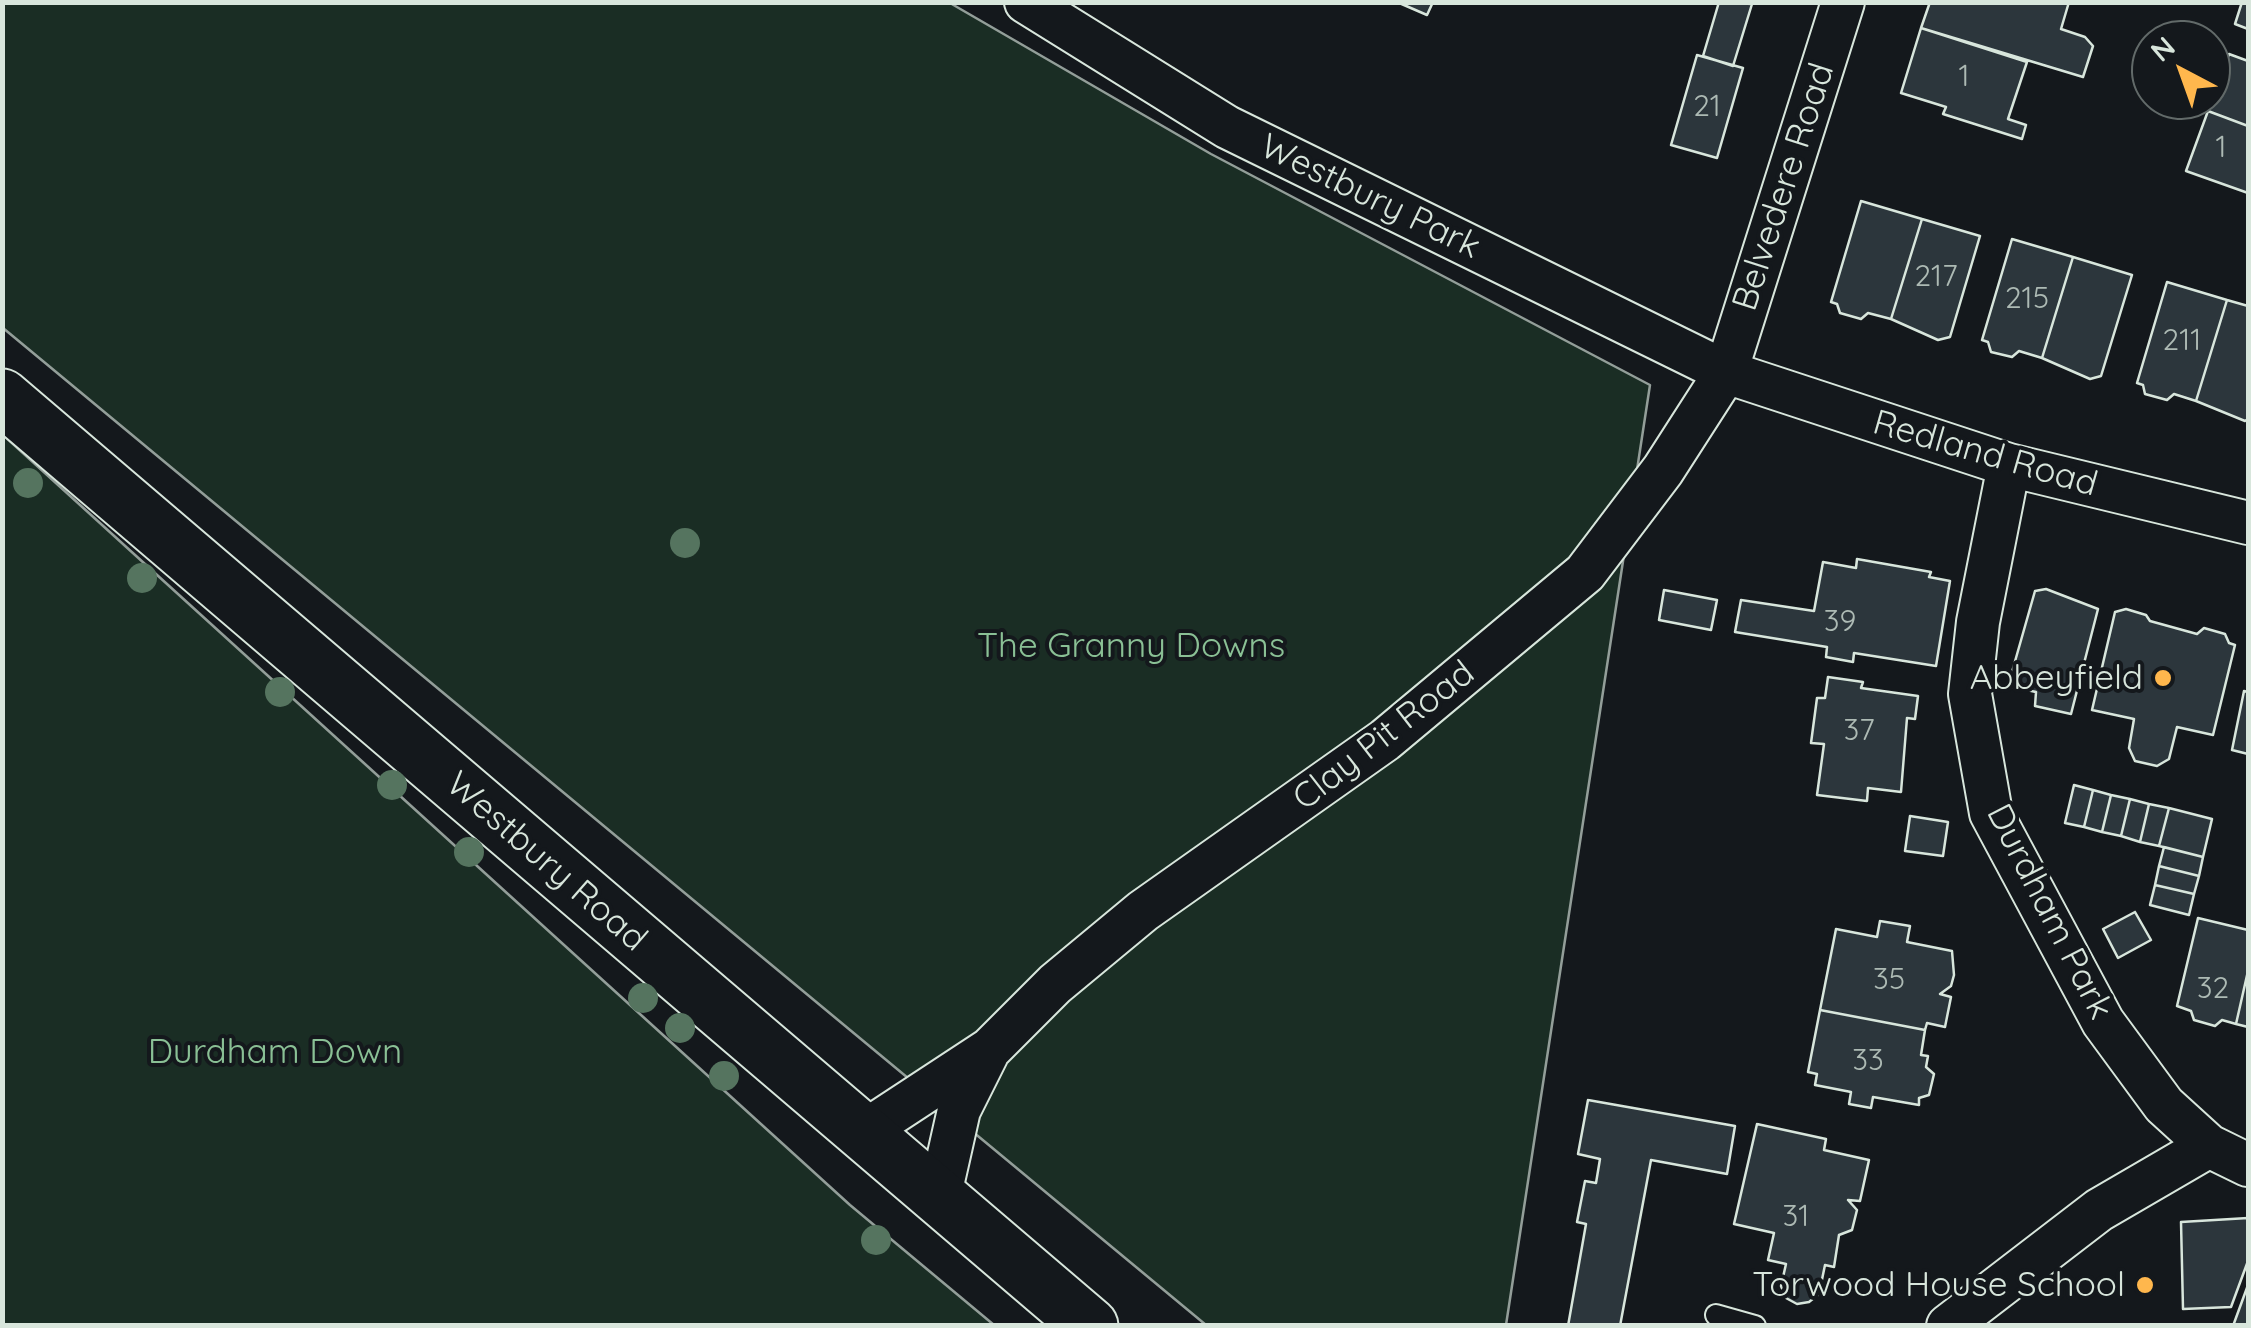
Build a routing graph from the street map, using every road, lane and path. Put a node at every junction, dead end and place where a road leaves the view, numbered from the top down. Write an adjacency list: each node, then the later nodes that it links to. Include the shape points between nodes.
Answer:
1 (1026, 2): 3 (street, Westbury Park, via 1227,127)
2 (1843, 2): 3 (street, Belvedere Road)
3 (1726, 372): 5 (street, Redland Road); 7 (street, Clay Pit Road, via 1664,470 1585,574 1385,740 1143,911)
4 (2, 397): 8 (main road, Westbury Road)
5 (2009, 465): 6 (street, Redland Road); 9 (street, Durdham Park, via 1970,694 1991,814 2103,1022 2164,1105)
6 (2248, 524)
7 (990, 1049): 8 (street, Clay Pit Road); 11 (street, Clay Pit Road, via 960,1110)
8 (862, 1133): 11 (main road, Westbury Road)
9 (2209, 1146): 10 (street, Durdham Park); 15 (street, via 2099,1210)
10 (2248, 1165)
11 (939, 1199): 13 (main road, Westbury Road)
12 (1716, 1316): 14 (lane)
13 (1090, 1326)
14 (1755, 1326)
15 (1948, 1326)

